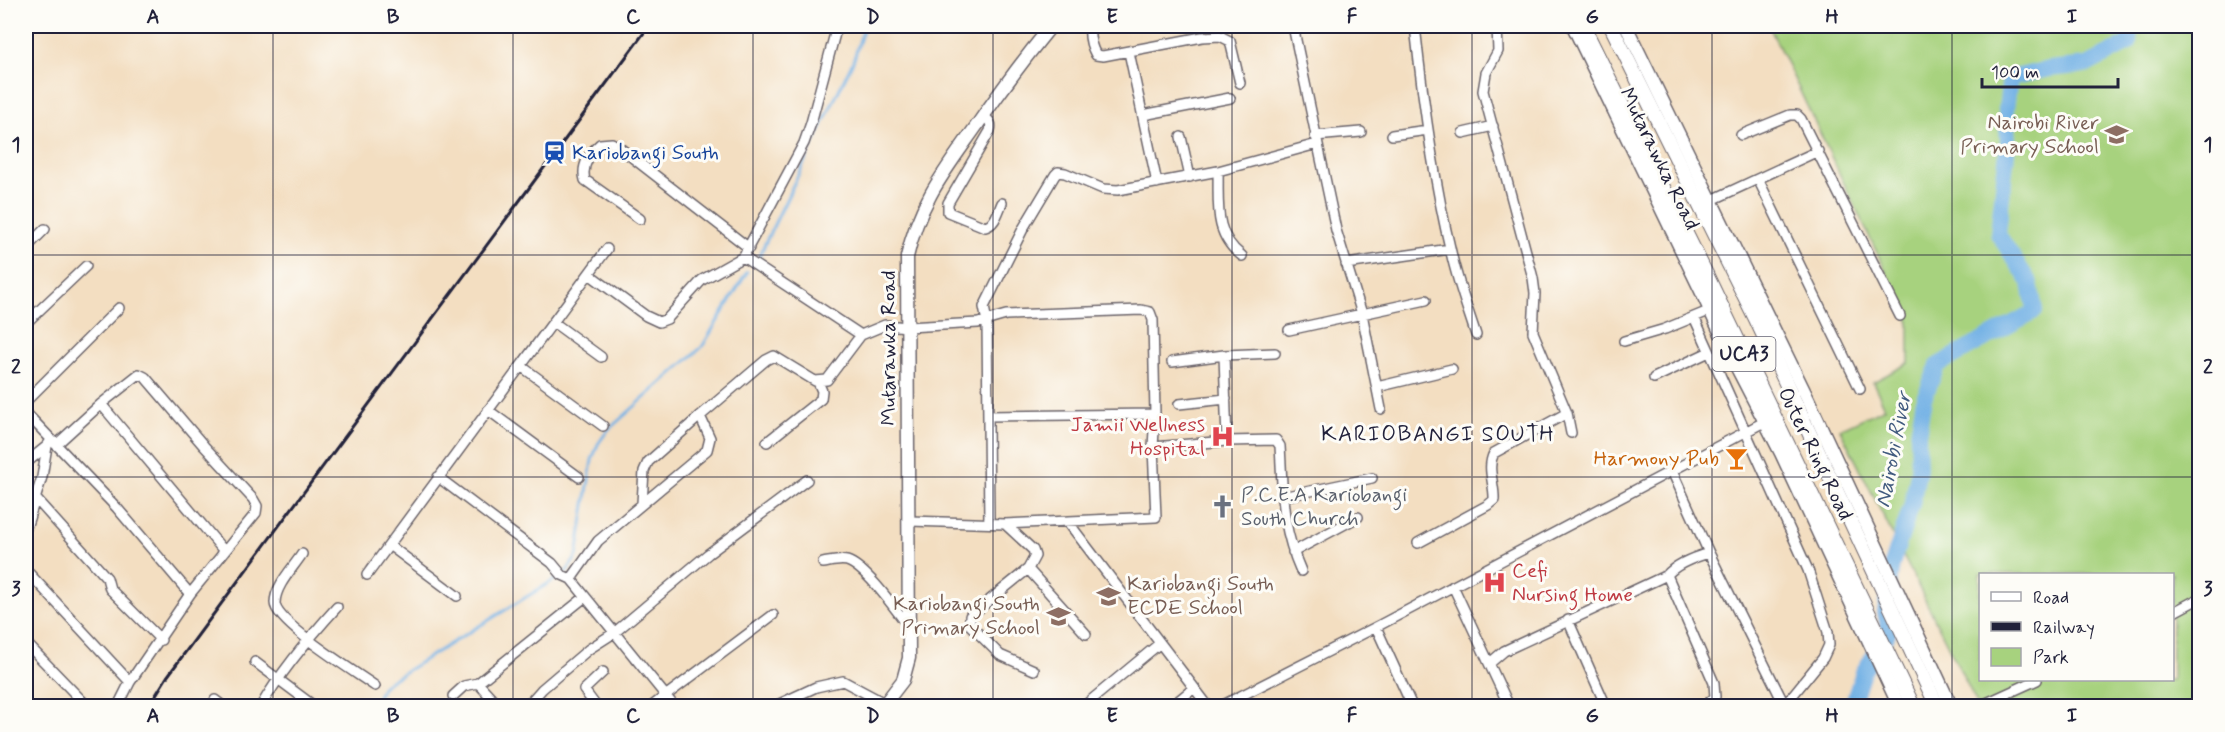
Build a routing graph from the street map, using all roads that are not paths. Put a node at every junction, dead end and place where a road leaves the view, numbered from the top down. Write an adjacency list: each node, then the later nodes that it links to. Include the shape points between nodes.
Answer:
1 (837, 26): 34 (street, via 804,143)
2 (1051, 26): 15 (main road, Mutarawka Road)
3 (1293, 26): 23 (street)
4 (1415, 26): 17 (street)
5 (1497, 26): 16 (street, via 1498,51 1482,84)
6 (1573, 26): 44 (main road, Mutarawka Road / UCA3)
7 (1583, 26): 56 (main road, Outer Ring Road / UCA3)
8 (1611, 26): 81 (main road, Outer Ring Road / UCA3)
9 (1626, 26): 29 (main road, Outer Ring Road / UCA3)
10 (1090, 27): 11 (street, via 1096,54)
11 (1129, 52): 12 (street, via 1220,36 1230,41); 14 (street)
12 (1240, 83)
13 (1230, 98): 14 (street)
14 (1143, 115): 28 (street)
15 (983, 116): 30 (street, via 992,126 948,203 948,212 989,227); 51 (main road, Mutarawka Road, via 939,179 916,225 907,257)
16 (1492, 126): 19 (street); 75 (street, via 1533,278 1533,332)
17 (1428, 129): 20 (street); 36 (street)
18 (1361, 132): 23 (street)
19 (1462, 133)
20 (1392, 135)
21 (1741, 135): 24 (street, via 1797,115)
22 (1181, 137): 26 (street)
23 (1316, 140): 25 (street); 39 (street)
24 (1818, 151): 27 (street); 46 (street)
25 (1218, 171): 26 (street); 38 (street, via 1220,228)
26 (1190, 177): 28 (street)
27 (1758, 179): 29 (street); 67 (street)
28 (1157, 183): 48 (street, via 1110,191 1058,172 1024,227 984,307)
29 (1712, 200): 81 (main road, Outer Ring Road / UCA3)
30 (1002, 203)
31 (640, 219): 34 (street, via 585,180 585,165 600,144 612,143 620,148)
32 (45, 229): 33 (street)
33 (26, 248)
34 (749, 248): 37 (street)
35 (607, 249): 41 (street)
36 (1450, 249): 39 (street); 54 (street)
37 (743, 256): 41 (street, via 702,280 667,319 658,322); 53 (street)
38 (1242, 256)
39 (1346, 264): 45 (street)
40 (86, 266): 50 (street)
41 (589, 274): 49 (street)
42 (1426, 300): 45 (street)
43 (118, 308): 69 (street)
44 (1711, 310): 47 (street); 56 (main road); 79 (main road, Outer Ring Road / UCA3)
45 (1362, 314): 52 (street); 66 (street)
46 (1900, 316)
47 (1694, 317): 55 (street); 57 (street)
48 (987, 321): 51 (street); 76 (street, via 1006,315 1150,312); 78 (street)
49 (553, 322): 60 (street); 62 (street)
50 (26, 323)
51 (908, 327): 53 (street, via 885,325); 98 (main road, Mutarawka Road)
52 (1289, 330)
53 (861, 335): 65 (street, via 827,380)
54 (1476, 335)
55 (1624, 341)
56 (1739, 344): 109 (main road, Outer Ring Road / UCA3)
57 (1709, 352): 64 (street); 82 (street)
58 (1275, 353): 59 (street)
59 (1224, 355): 61 (street); 68 (street)
60 (601, 357)
61 (1172, 362)
62 (521, 366): 73 (street); 80 (street)
63 (1452, 369): 66 (street)
64 (1654, 378)
65 (818, 382): 77 (street, via 777,356 772,357); 85 (street, via 821,399)
66 (1377, 387): 72 (street)
67 (1860, 388)
68 (1226, 399): 71 (street); 84 (street)
69 (26, 401)
70 (101, 404): 86 (street); 105 (street); 105 (street, via 135,376 145,377 253,499 256,513)
71 (1179, 404)
72 (1382, 409)
73 (488, 410): 90 (street); 91 (street)
74 (26, 413): 86 (street)
75 (1567, 413): 83 (street); 103 (street, via 1494,453 1490,466 1494,500)
76 (1155, 414): 78 (street); 87 (street)
77 (700, 416): 96 (street, via 648,462); 96 (street, via 710,438 707,450)
78 (988, 416): 100 (street)
79 (1764, 422): 82 (street); 119 (main road, Outer Ring Road / UCA3)
80 (603, 426)
81 (1815, 429): 170 (main road, Outer Ring Road / UCA3, via 1878,582); 171 (main road, Outer Ring Road / UCA3, via 1910,615)
82 (1747, 431): 89 (street); 167 (street, via 1808,570 1828,632 1829,645 1823,658)
83 (1571, 433)
84 (1227, 441): 87 (street); 94 (street, via 1278,443)
85 (766, 442)
86 (52, 444): 88 (street); 95 (street); 118 (street, via 117,508)
87 (1153, 447): 99 (street, via 1156,517)
88 (26, 463)
89 (1672, 471): 107 (street); 117 (street)
90 (438, 477): 104 (street); 116 (street)
91 (579, 477)
92 (1372, 478): 94 (street)
93 (807, 480): 129 (street, via 708,554)
94 (1282, 497): 106 (street)
95 (36, 499): 102 (street); 131 (street, via 107,578 110,589)
96 (642, 503): 116 (street, via 598,542)
97 (1358, 517): 106 (street)
98 (910, 521): 100 (street); 127 (main road, Mutarawka Road)
99 (1068, 522): 101 (street); 134 (street)
100 (989, 523): 101 (street)
101 (1005, 524): 112 (street, via 1035,553)
102 (26, 528)
103 (1418, 543)
104 (389, 545): 114 (street); 120 (street)
105 (224, 551): 118 (street)
106 (1293, 552): 113 (street)
107 (1709, 553): 115 (street, via 1687,561); 167 (street)
108 (302, 554): 132 (street, via 279,588 275,607)
109 (1843, 561): 119 (main road); 169 (main road, Outer Ring Road / UCA3)
110 (823, 563): 127 (street, via 842,560 855,565)
111 (26, 570): 141 (street)
112 (1028, 570): 130 (street); 137 (street, via 969,620 995,651)
113 (1301, 571)
114 (367, 575)
115 (1667, 575): 126 (street); 166 (street, via 1714,683 1715,697)
116 (571, 579): 121 (street)
117 (1453, 586): 128 (street); 136 (street)
118 (190, 594): 131 (street)
119 (1845, 594): 168 (main road, Outer Ring Road / UCA3)
120 (457, 597)
121 (585, 597): 129 (street); 142 (street)
122 (2199, 598): 124 (street)
123 (337, 608): 132 (street)
124 (2174, 612)
125 (773, 615): 146 (street)
126 (1568, 620): 136 (street, via 1504,651); 165 (street)
127 (909, 627): 147 (main road, Mutarawka Road, via 908,666 903,681)
128 (1376, 627): 162 (street); 163 (street)
129 (614, 633): 146 (street); 154 (street, via 542,689)
130 (1086, 634)
131 (161, 639): 141 (street)
132 (307, 640): 139 (street); 143 (street)
133 (26, 644): 149 (street)
134 (1159, 644): 144 (street); 159 (street)
135 (255, 662): 139 (street)
136 (1490, 663): 164 (street)
137 (1034, 670)
138 (603, 672): 155 (street, via 584,690)
139 (278, 678): 151 (street); 152 (street)
140 (2035, 681): 148 (street)
141 (130, 682): 150 (street)
142 (478, 683): 145 (street, via 464,686); 153 (street)
143 (375, 686)
144 (1194, 688): 160 (street); 161 (street)
145 (453, 696)
146 (666, 696): 156 (street); 157 (street)
147 (885, 705): 158 (street, via 843,681 816,687)
148 (1982, 705)
149 (87, 706)
150 (118, 706)
151 (261, 706)
152 (314, 706)
153 (499, 706)
154 (527, 706)
155 (596, 706)
156 (652, 706)
157 (674, 706)
158 (775, 706)
159 (1084, 706)
160 (1172, 706)
161 (1208, 706)
162 (1221, 706)
163 (1410, 706)
164 (1509, 706)
165 (1606, 706)
166 (1705, 706)
167 (1784, 706)
168 (1899, 706)
169 (1913, 706)
170 (1937, 706)
171 (1951, 706)

